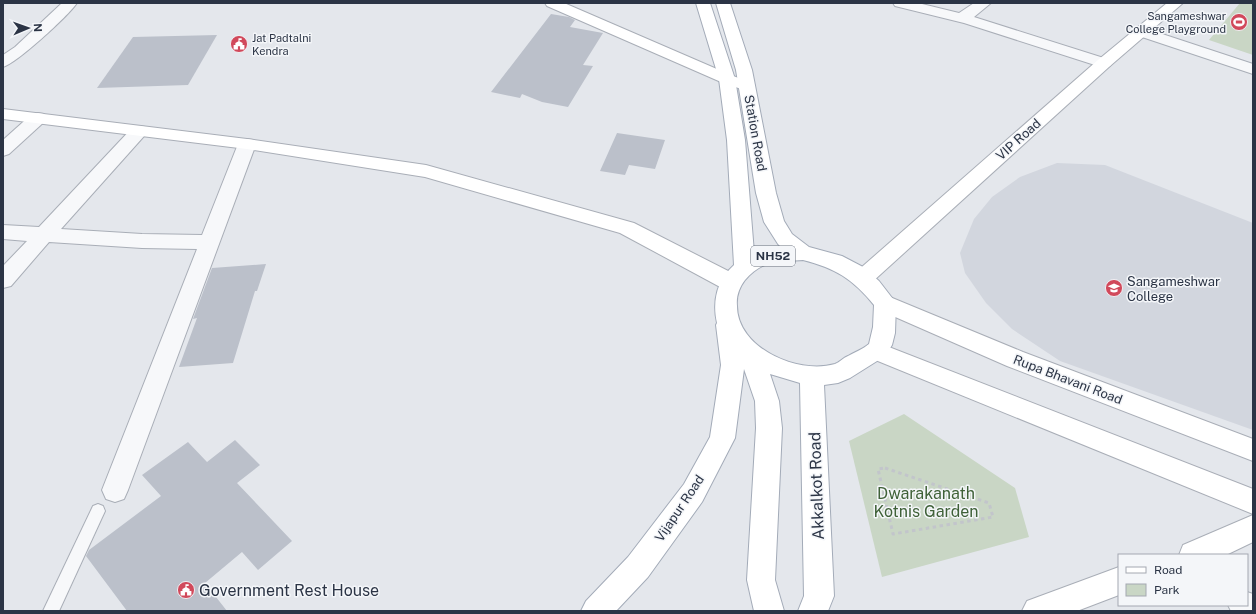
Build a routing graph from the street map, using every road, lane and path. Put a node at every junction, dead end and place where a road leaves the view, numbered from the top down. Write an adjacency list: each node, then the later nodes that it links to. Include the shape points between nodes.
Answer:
1 (70, 3): 10 (street, via 20,50)
2 (552, 3): 13 (main road)
3 (703, 3): 13 (main road)
4 (723, 3): 14 (main road, Station Road)
5 (900, 3): 8 (street)
6 (984, 3): 8 (street)
7 (1176, 3): 9 (main road, VIP Road)
8 (962, 18): 11 (street)
9 (1141, 32): 11 (main road, VIP Road); 12 (street)
10 (3, 62)
11 (1104, 63): 25 (main road, VIP Road)
12 (1253, 69)
13 (727, 79): 14 (main road); 24 (main road, via 736,140)
14 (747, 86): 23 (main road, Station Road, via 766,193 774,222 785,239)
15 (3, 114): 16 (main road)
16 (38, 118): 17 (main road); 19 (street)
17 (139, 131): 18 (main road); 21 (street)
18 (247, 144): 22 (street); 24 (main road, via 426,171 627,228)
19 (3, 150)
20 (3, 232): 21 (street)
21 (43, 235): 22 (street); 26 (street)
22 (210, 242): 33 (street)
23 (803, 253): 24 (main road, NH52, via 762,258); 25 (main road, via 846,266)
24 (737, 275): 28 (main road, via 725,299)
25 (863, 278): 27 (main road)
26 (3, 280)
27 (885, 303): 29 (main road, via 885,334); 32 (main road, Rupa Bhavani Road, via 1015,359)
28 (726, 317): 30 (main road, via 735,335); 42 (main road, Vijapur Road, via 733,365 722,438 693,493 638,567)
29 (876, 351): 31 (main road, via 838,373); 34 (main road)
30 (760, 358): 31 (main road, via 798,373); 43 (main road, via 769,428 761,580)
31 (812, 375): 40 (main road, Akkalkot Road)
32 (1253, 450)
33 (115, 490)
34 (1253, 502)
35 (989, 503): 35 (path, via 884,468 878,469 894,534 993,518)
36 (98, 511): 41 (lane)
37 (1253, 528): 38 (main road)
38 (1206, 553)
39 (1118, 582): 44 (main road)
40 (816, 604)
41 (51, 611)
42 (596, 611)
43 (769, 611)
44 (1037, 611)

